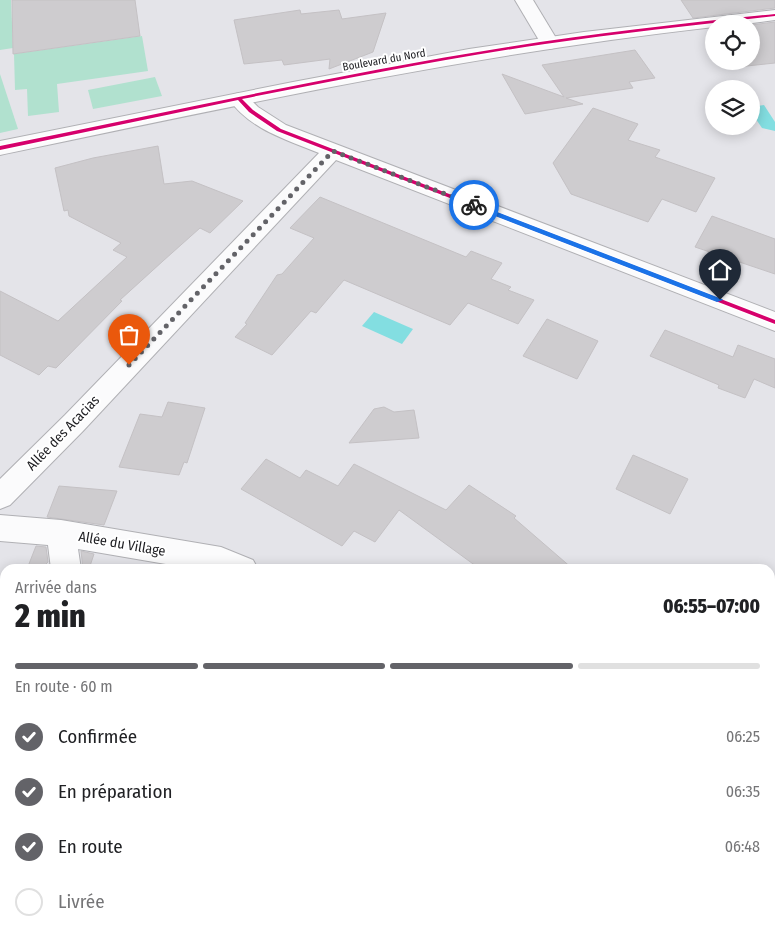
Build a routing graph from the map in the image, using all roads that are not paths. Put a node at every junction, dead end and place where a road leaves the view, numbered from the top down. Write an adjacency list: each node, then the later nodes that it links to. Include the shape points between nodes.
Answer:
1 (524, 0): 3 (street)
2 (775, 15): 3 (street, Boulevard du Nord)
3 (550, 43): 4 (street, Boulevard du Nord, via 471,54)
4 (239, 99): 5 (street, Boulevard du Nord); 6 (street, via 279,130)
5 (0, 148)
6 (333, 151): 7 (street); 8 (street, Allée des Acacias)
7 (775, 322)
8 (0, 497)
9 (0, 528): 10 (street, Allée du Village)
10 (61, 533): 11 (street); 12 (street, Allée du Village)
11 (65, 564)
12 (231, 564)

